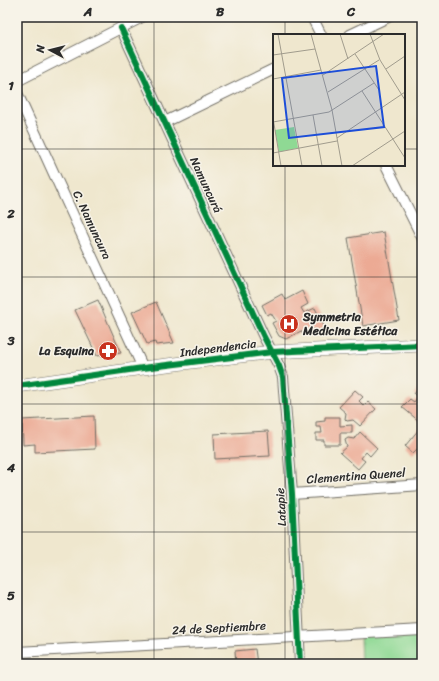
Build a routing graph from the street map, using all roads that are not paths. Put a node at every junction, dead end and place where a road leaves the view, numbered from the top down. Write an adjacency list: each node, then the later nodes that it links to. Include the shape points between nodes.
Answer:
1 (142, 17): 4 (street)
2 (312, 17): 5 (street)
3 (388, 17): 6 (street)
4 (121, 28): 8 (street); 10 (street, Namuncurá)
5 (320, 34)
6 (352, 34)
7 (273, 69): 10 (street)
8 (17, 81)
9 (17, 93): 15 (street, C. Namuncura)
10 (165, 122): 14 (street, Namuncurá)
11 (386, 166): 12 (street)
12 (422, 237)
13 (422, 345): 14 (street, Independencia)
14 (272, 352): 15 (street, Independencia); 18 (street, Latapie, via 283,377)
15 (143, 368): 16 (street, Independencia)
16 (18, 385)
17 (422, 485): 18 (street, Clementina Quenel)
18 (292, 494): 20 (street, Latapie)
19 (422, 630): 20 (street, 24 de Septiembre)
20 (299, 637): 21 (street, 24 de Septiembre); 22 (street, Latapie)
21 (17, 652)
22 (300, 664)

